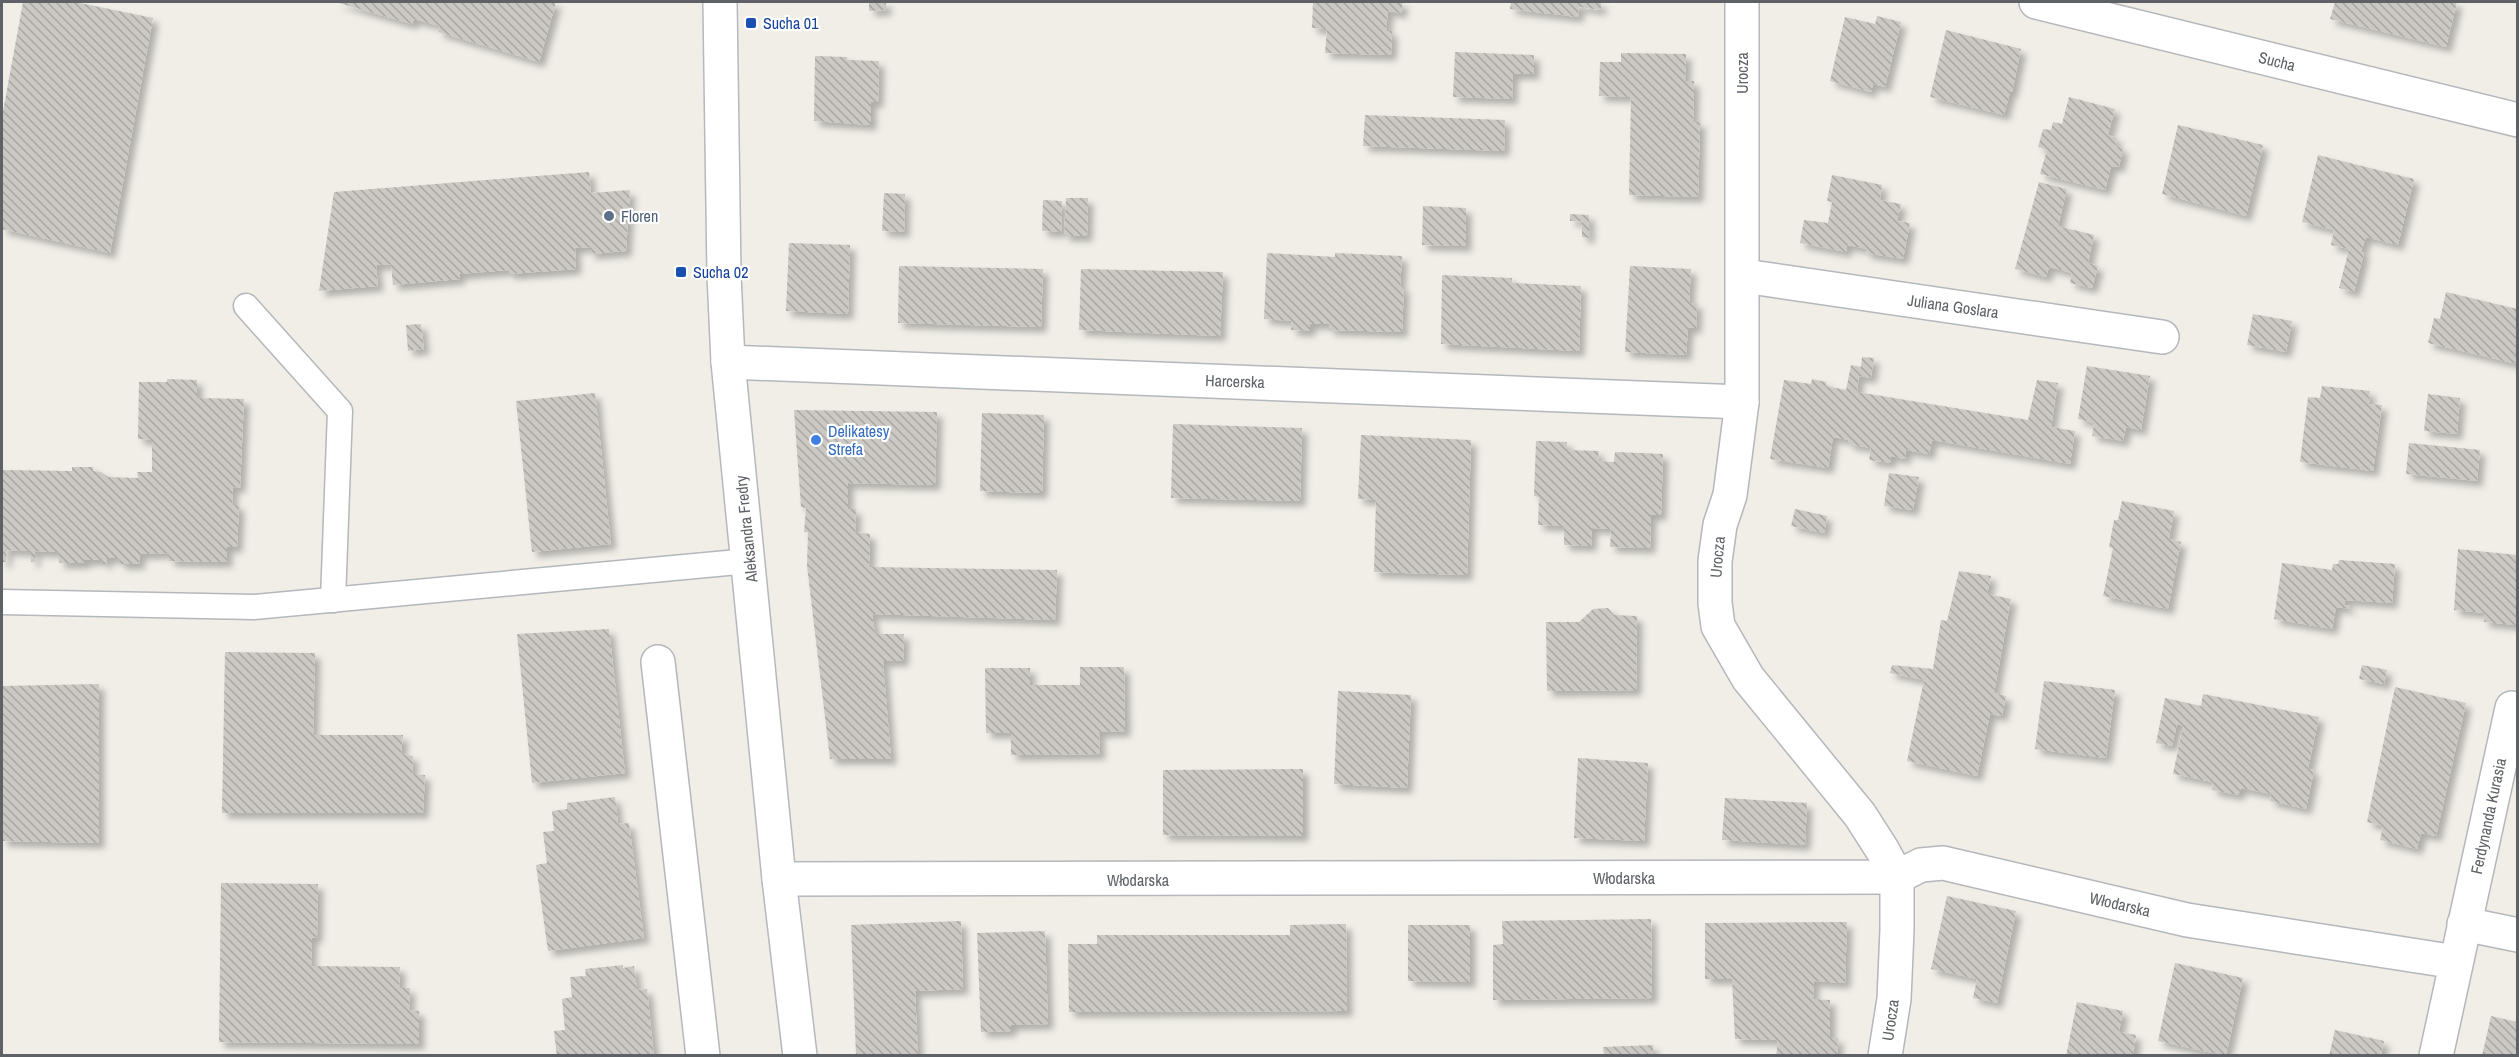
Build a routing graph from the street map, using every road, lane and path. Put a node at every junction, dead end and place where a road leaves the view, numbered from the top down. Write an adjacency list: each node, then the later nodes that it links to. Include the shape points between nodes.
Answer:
1 (720, 2): 8 (street, Aleksandra Fredry)
2 (1742, 2): 5 (street, Urocza)
3 (2036, 2): 4 (street, Sucha)
4 (2517, 120)
5 (1744, 276): 7 (street, Juliana Goslara); 9 (street, Urocza)
6 (246, 306): 11 (lane, via 340,411)
7 (2162, 336)
8 (728, 362): 9 (street, Harcerska); 10 (street, Aleksandra Fredry)
9 (1743, 402): 15 (street, Urocza, via 1730,495 1720,525 1715,561 1718,626 1748,678 1860,815)
10 (749, 561): 11 (lane); 16 (street, Aleksandra Fredry)
11 (333, 600): 12 (lane, via 254,607)
12 (2, 602)
13 (658, 662): 20 (street)
14 (2512, 708): 17 (street, Ferdynanda Kurasia)
15 (1897, 877): 16 (street, Włodarska); 19 (street, Włodarska, via 1921,865 1943,863 2187,920); 22 (street, Urocza, via 1894,999)
16 (779, 879): 21 (street, Aleksandra Fredry)
17 (2464, 924): 18 (street); 19 (street, Ferdynanda Kurasia)
18 (2517, 934)
19 (2456, 962): 23 (street, Ferdynanda Kurasia)
20 (703, 1056)
21 (800, 1056)
22 (1885, 1056)
23 (2436, 1056)

